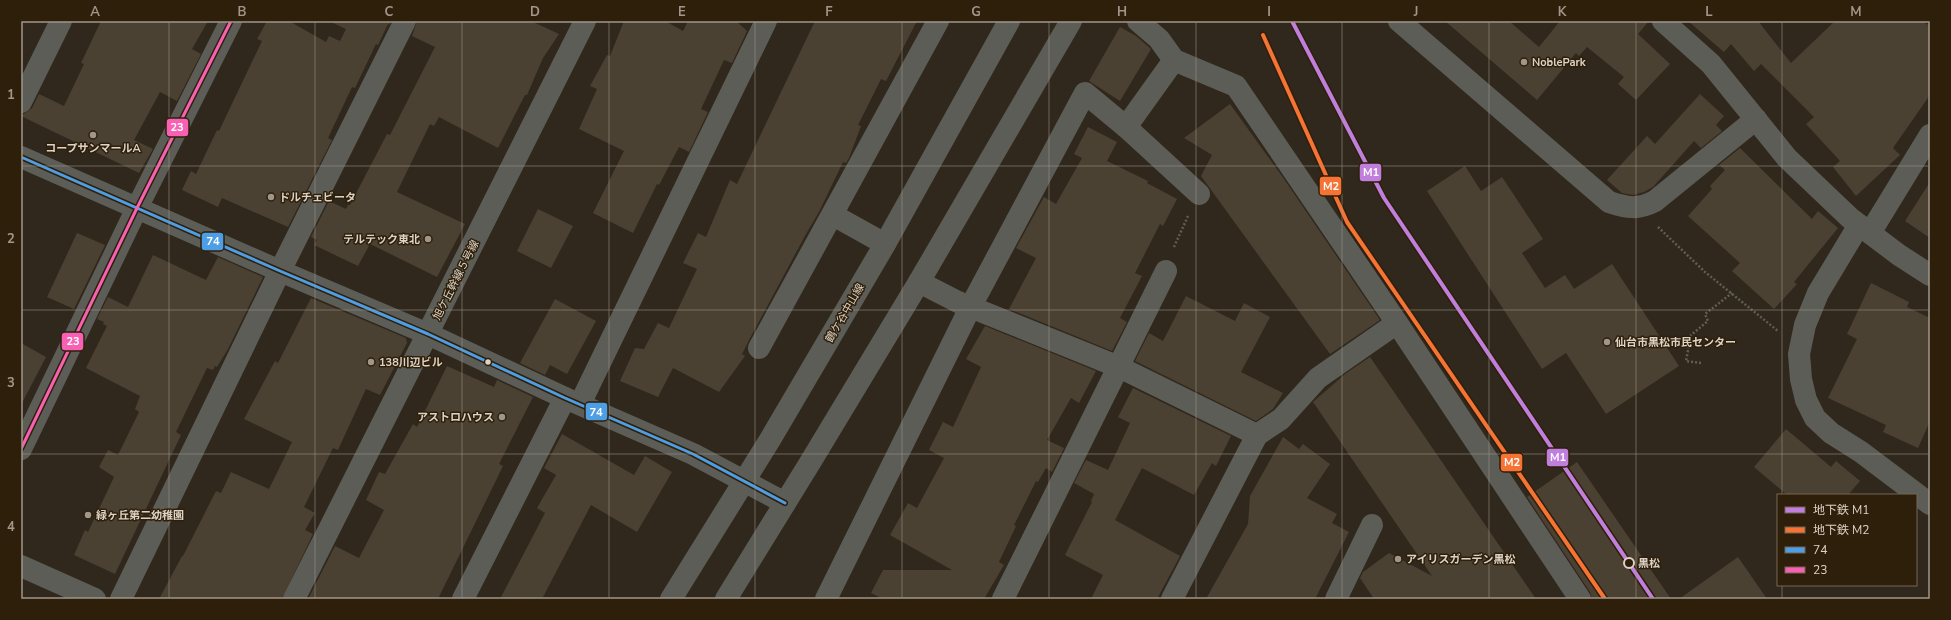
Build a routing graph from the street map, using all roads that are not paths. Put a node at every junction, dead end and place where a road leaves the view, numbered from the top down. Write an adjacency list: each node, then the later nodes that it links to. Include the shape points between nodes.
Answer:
1 (61, 21): 13 (street)
2 (231, 21): 19 (street)
3 (405, 21): 23 (street)
4 (585, 21): 29 (street, 旭ケ丘幹線５号線)
5 (766, 21): 32 (street)
6 (938, 21): 20 (street)
7 (1009, 21): 22 (street, 鶴ケ谷中山線)
8 (1070, 21): 26 (street)
9 (1138, 21): 12 (street, via 1159,39)
10 (1398, 21): 14 (street, via 1609,202 1631,208 1644,207 1655,202)
11 (1663, 21): 14 (street, via 1711,64)
12 (1174, 60): 15 (street); 28 (street, via 1236,86)
13 (21, 102)
14 (1756, 119): 21 (street, via 1787,158)
15 (1126, 128): 18 (street); 27 (street, via 1085,93)
16 (1930, 135): 21 (street)
17 (21, 157): 19 (street, 旭ケ丘幹線５号線)
18 (1199, 194)
19 (137, 208): 23 (street, 旭ケ丘幹線５号線); 34 (street)
20 (833, 215): 22 (street); 30 (street)
21 (1865, 229): 25 (street); 36 (street, via 1818,293 1805,325 1800,349 1801,379 1814,418)
22 (885, 244): 35 (street, 鶴ケ谷中山線)
23 (280, 271): 29 (street, 旭ケ丘幹線５号線); 43 (street)
24 (1166, 271): 31 (street)
25 (1930, 275)
26 (919, 282): 27 (street); 38 (street)
27 (971, 306): 31 (street); 48 (street)
28 (1397, 323): 33 (street, via 1318,378 1281,419); 52 (street)
29 (428, 334): 32 (street); 44 (street)
30 (759, 348)
31 (1119, 367): 33 (street); 49 (street)
32 (572, 401): 35 (street, via 693,454); 45 (street)
33 (1257, 436): 50 (street)
34 (21, 450)
35 (744, 480): 38 (street); 46 (street, 鶴ケ谷中山線)
36 (1917, 494)
37 (1917, 494): 39 (street)
38 (785, 503): 47 (street)
39 (1930, 504)
40 (1372, 525): 51 (street)
41 (21, 566): 42 (street)
42 (95, 599)
43 (121, 599)
44 (294, 599)
45 (463, 599)
46 (671, 599)
47 (726, 599)
48 (826, 599)
49 (1003, 599)
50 (1172, 599)
51 (1336, 599)
52 (1580, 599)

